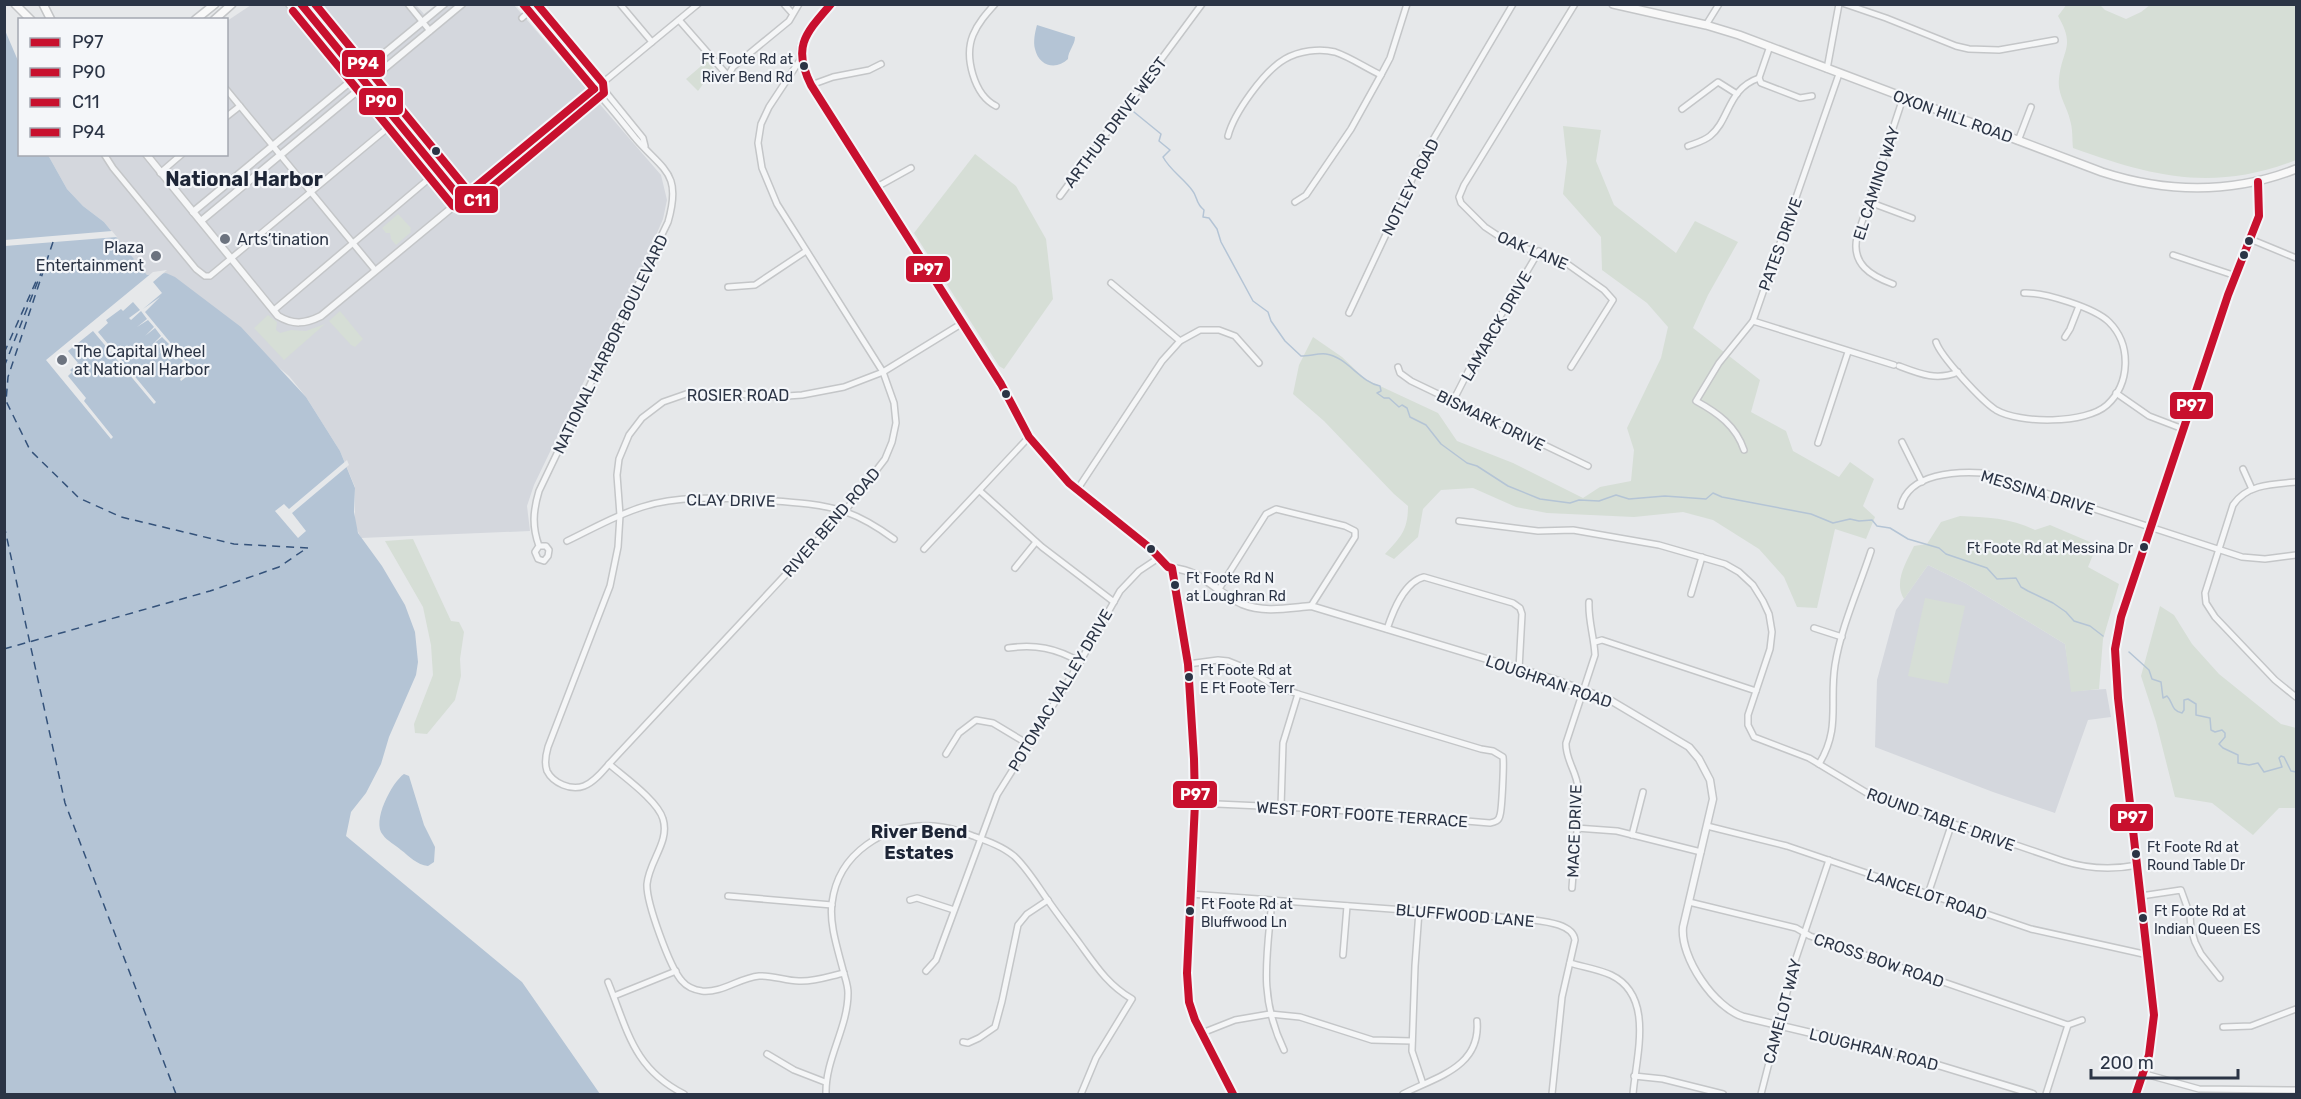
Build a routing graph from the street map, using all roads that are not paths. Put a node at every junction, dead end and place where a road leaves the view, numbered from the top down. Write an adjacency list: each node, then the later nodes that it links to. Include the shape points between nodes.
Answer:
1 (15, 4): 27 (main road)
2 (43, 4): 28 (main road)
3 (215, 4): 29 (main road)
4 (232, 4): 30 (main road)
5 (289, 4): 36 (street)
6 (301, 4): 32 (street)
7 (408, 4): 34 (street)
8 (444, 4): 34 (street)
9 (462, 4): 37 (street)
10 (523, 4): 25 (street, NATIONAL HARBOR BOULEVARD)
11 (620, 4): 39 (street)
12 (698, 4): 33 (street)
13 (784, 4): 26 (street)
14 (799, 4): 26 (street)
15 (831, 4): 41 (street, via 803,41)
16 (995, 4): 58 (street, via 975,30 970,52 977,86)
17 (1202, 4): 79 (street, ARTHUR DRIVE WEST)
18 (1407, 4): 46 (street)
19 (1513, 4): 102 (street, NOTLEY ROAD, via 1421,160)
20 (1575, 4): 90 (street, OAK LANE, via 1459,197 1467,212 1496,236)
21 (1613, 4): 35 (main road, OXON HILL ROAD)
22 (1719, 4): 35 (street)
23 (1839, 4): 43 (street)
24 (1845, 4): 38 (street, via 1969,49 1999,50)
25 (532, 8): 31 (street); 51 (street, NATIONAL HARBOR BOULEVARD)
26 (792, 13): 33 (street, via 789,21 728,76)
27 (29, 18)
28 (50, 18)
29 (198, 18)
30 (216, 18)
31 (522, 18)
32 (313, 19): 36 (street); 44 (street)
33 (679, 20): 39 (street)
34 (423, 22): 37 (street); 44 (street)
35 (1706, 25): 40 (main road, OXON HILL ROAD)
36 (306, 26): 48 (street)
37 (430, 31): 49 (street)
38 (2055, 40)
39 (652, 42): 51 (street)
40 (1770, 46): 43 (main road, OXON HILL ROAD); 47 (street)
41 (800, 60): 50 (street); 89 (street, RIVER BEND ROAD, via 765,113 759,143 762,168 772,196)
42 (881, 64): 50 (street)
43 (1827, 69): 45 (main road, OXON HILL ROAD)
44 (359, 74): 48 (street); 49 (street)
45 (1839, 74): 56 (main road, OXON HILL ROAD); 103 (street, PATES DRIVE)
46 (1381, 75): 64 (street, via 1334,52 1295,54 1282,61 1252,94 1231,123); 81 (street, via 1329,164 1306,195)
47 (1759, 78): 54 (street, via 1747,82); 55 (street, via 1766,86 1800,98)
48 (352, 81): 52 (street); 66 (street)
49 (366, 83): 52 (street); 62 (street)
50 (811, 85): 77 (street)
51 (597, 87): 80 (street); 136 (street, NATIONAL HARBOR BOULEVARD, via 663,165 670,180 673,205 539,491 533,517)
52 (359, 89): 63 (street); 68 (street)
53 (228, 91): 57 (street)
54 (1737, 94): 60 (street, via 1718,82); 67 (street, via 1713,134)
55 (1812, 96)
56 (1903, 98): 65 (main road, OXON HILL ROAD); 82 (street, EL CAMINO WAY)
57 (240, 106): 61 (street); 66 (street)
58 (996, 106)
59 (2031, 106): 65 (street)
60 (1682, 109)
61 (228, 115)
62 (396, 121): 63 (street); 80 (street)
63 (390, 127): 75 (street); 78 (street)
64 (1228, 136)
65 (2018, 141): 76 (main road, OXON HILL ROAD, via 2110,174 2157,186 2201,189)
66 (273, 146): 68 (street); 84 (street)
67 (1688, 146)
68 (280, 154): 78 (street); 86 (street)
69 (106, 156): 93 (street, via 196,269 205,276 214,274)
70 (147, 156): 74 (street)
71 (180, 156): 74 (street)
72 (911, 168): 77 (street)
73 (2296, 170): 76 (main road, OXON HILL ROAD)
74 (160, 173): 84 (street)
75 (431, 177): 83 (street); 88 (street)
76 (2258, 182): 87 (street, via 2260,207)
77 (875, 189): 104 (street)
78 (311, 192): 88 (street); 93 (street)
79 (1060, 196)
80 (461, 199): 83 (street)
81 (1295, 202)
82 (1869, 202): 85 (street); 97 (street, EL CAMINO WAY, via 1857,237 1858,262)
83 (453, 206): 94 (street)
84 (193, 212): 86 (street)
85 (1912, 218)
86 (201, 221): 93 (street)
87 (2250, 239): 92 (street); 95 (street)
88 (354, 243): 94 (street); 101 (street)
89 (806, 250): 98 (street, via 755,285); 112 (street, RIVER BEND ROAD)
90 (1539, 251): 111 (street, OAK LANE, via 1575,268 1613,300); 115 (street, LAMARCK DRIVE)
91 (2173, 255): 95 (street)
92 (2296, 258)
93 (231, 259): 101 (street)
94 (375, 270): 101 (street, via 321,316 309,321 290,322)
95 (2236, 276): 116 (street)
96 (1111, 284): 106 (street)
97 (1893, 284)
98 (728, 287)
99 (2024, 293): 100 (street)
100 (2079, 306): 105 (street); 114 (street, via 2104,318 2120,338 2125,369)
101 (274, 310)
102 (1349, 313)
103 (1753, 321): 108 (street); 120 (street, PATES DRIVE, via 1719,363 1696,401 1717,412 1739,436)
104 (962, 324): 112 (street, ROSIER ROAD); 117 (street)
105 (2065, 337)
106 (1180, 341): 109 (street, via 1200,330 1215,329 1235,336); 125 (street)
107 (1936, 342): 113 (street)
108 (1848, 352): 113 (street, via 1935,377); 118 (street)
109 (1259, 363)
110 (1398, 367): 115 (street, BISMARK DRIVE, via 1404,378)
111 (1571, 367)
112 (883, 372): 129 (street, RIVER BEND ROAD, via 894,403 896,423 892,442 885,459); 130 (street, ROSIER ROAD, via 844,387 802,395 695,393 663,402 642,418 624,445 617,475)
113 (1958, 372): 114 (street, via 1991,406 2019,417 2084,417 2100,410)
114 (2116, 393): 116 (street, via 2144,413)
115 (1454, 401): 121 (street, BISMARK DRIVE)
116 (2183, 429): 132 (street)
117 (1029, 437): 125 (street); 127 (street)
118 (1818, 442)
119 (1902, 442): 123 (street)
120 (1744, 450)
121 (1588, 466)
122 (2243, 468): 126 (street)
123 (1923, 482): 128 (street, MESSINA DRIVE, via 1903,498); 132 (street, MESSINA DRIVE, via 1948,473 1984,473)
124 (2296, 482): 126 (street)
125 (1077, 489): 141 (street)
126 (2252, 489): 138 (street, via 2233,505)
127 (980, 491): 135 (street); 137 (street)
128 (1901, 506)
129 (845, 511): 130 (street, CLAY DRIVE, via 794,502 712,498 675,500); 133 (street, CLAY DRIVE); 164 (street, RIVER BEND ROAD)
130 (620, 515): 134 (street, CLAY DRIVE); 166 (street, ROSIER ROAD, via 610,586 546,755 546,770)
131 (1459, 520): 142 (street, ROUND TABLE DRIVE, via 1538,531 1574,530)
132 (2151, 527): 138 (street, MESSINA DRIVE); 177 (street, via 2121,617 2115,649)
133 (894, 538)
134 (567, 541)
135 (1036, 542): 143 (street); 147 (street)
136 (539, 546)
137 (924, 549)
138 (2219, 549): 140 (street, MESSINA DRIVE, via 2252,559); 161 (street, via 2205,593 2210,610)
139 (1871, 551): 152 (street)
140 (2296, 555)
141 (1160, 556): 144 (street); 147 (street, POTOMAC VALLEY DRIVE, via 1133,577)
142 (1702, 557): 146 (street); 159 (street, ROUND TABLE DRIVE, via 1739,572 1767,608 1772,640)
143 (1015, 568)
144 (1172, 568): 145 (street, LOUGHRAN ROAD, via 1194,572); 156 (street)
145 (1219, 589): 149 (street, LOUGHRAN ROAD, via 1256,608); 149 (street, via 1272,510 1353,529 1355,537)
146 (1691, 594)
147 (1114, 602): 155 (street, POTOMAC VALLEY DRIVE)
148 (1589, 602): 153 (street, MACE DRIVE)
149 (1311, 606): 150 (street, LOUGHRAN ROAD)
150 (1387, 628): 157 (street, LOUGHRAN ROAD); 157 (street, via 1403,595 1424,577 1513,603 1522,614)
151 (1814, 628): 152 (street)
152 (1842, 637): 165 (street, via 1834,667 1832,735)
153 (1595, 642): 158 (street, MACE DRIVE); 159 (street, via 1602,640)
154 (1008, 648): 155 (street, via 1044,647)
155 (1080, 662): 162 (street, POTOMAC VALLEY DRIVE)
156 (1188, 664): 160 (street, via 1228,661); 168 (street)
157 (1519, 669): 158 (street, LOUGHRAN ROAD)
158 (1584, 690): 171 (street, LOUGHRAN ROAD, via 1630,711 1693,752 1713,789); 172 (street, MACE DRIVE, via 1566,743 1577,783)
159 (1756, 691): 165 (street, ROUND TABLE DRIVE, via 1748,721 1754,737)
160 (1298, 694): 169 (street, via 1283,743); 169 (street, WEST FORT FOOTE TERRACE, via 1503,757 1500,818 1490,824)
161 (2296, 697)
162 (1028, 744): 163 (street, via 993,723 976,720 959,733); 174 (street, POTOMAC VALLEY DRIVE, via 997,795)
163 (946, 754)
164 (609, 764): 166 (street, RIVER BEND ROAD, via 585,786 573,788); 196 (street, via 656,806 663,819 663,840 650,869 647,891)
165 (1819, 764): 170 (street, ROUND TABLE DRIVE, via 1872,796)
166 (559, 783)
167 (1643, 792): 173 (street)
168 (1195, 803): 169 (street, WEST FORT FOOTE TERRACE); 179 (street)
169 (1281, 807)
170 (1952, 823): 177 (street, ROUND TABLE DRIVE, via 2073,864 2114,869); 180 (street)
171 (1707, 826): 175 (street, LOUGHRAN ROAD); 176 (street, LANCELOT ROAD)
172 (1576, 828): 173 (street); 178 (street, MACE DRIVE)
173 (1632, 835): 175 (street)
174 (980, 838): 184 (street, via 1014,856); 187 (street, via 932,826 900,828 883,834 850,860 840,876); 189 (street, POTOMAC VALLEY DRIVE)
175 (1701, 852): 186 (street, LOUGHRAN ROAD)
176 (1828, 860): 180 (street, LANCELOT ROAD); 191 (street, CAMELOT WAY)
177 (2138, 865): 182 (street)
178 (1572, 888)
179 (1190, 894): 185 (street, BLUFFWOOD LANE); 208 (street, via 1188,990 1192,1013)
180 (1928, 894): 193 (street, LANCELOT ROAD, via 2042,933)
181 (728, 896): 187 (street)
182 (2141, 896): 193 (street); 198 (street, via 2181,890 2195,942)
183 (910, 900): 189 (street, via 918,897)
184 (1048, 900): 210 (street, via 1018,925 995,1027 979,1038); 221 (street, via 1098,972 1132,999 1096,1058)
185 (1272, 900): 188 (street, BLUFFWOOD LANE); 202 (street, via 1266,979)
186 (1689, 902): 191 (street, CROSS BOW ROAD); 205 (street, LOUGHRAN ROAD, via 1683,934 1685,948 1715,998 1736,1014)
187 (832, 905): 197 (street)
188 (1347, 906): 190 (street, BLUFFWOOD LANE); 192 (street)
189 (954, 910): 195 (street, POTOMAC VALLEY DRIVE, via 936,960)
190 (1419, 911): 194 (street, BLUFFWOOD LANE, via 1527,919 1570,929 1575,935); 209 (street)
191 (1804, 933): 205 (street, CAMELOT WAY); 206 (street, CROSS BOW ROAD)
192 (1343, 955)
193 (2148, 955): 213 (street, via 2154,1015)
194 (1570, 963): 214 (street, via 1613,975 1632,994 1640,1017); 224 (street, BLUFFWOOD LANE, via 1562,997)
195 (926, 971)
196 (676, 972): 197 (street, via 686,985 706,991 758,976 800,981); 200 (street)
197 (844, 972): 215 (street, via 847,1005)
198 (2220, 978)
199 (608, 982): 200 (street)
200 (614, 996): 219 (street, via 639,1057 653,1074)
201 (2296, 1009): 207 (street, via 2252,1026)
202 (1270, 1014): 208 (street, via 1235,1020); 209 (street, via 1300,1017 1372,1040); 211 (street)
203 (2082, 1020): 206 (street)
204 (1477, 1022): 216 (street, via 1478,1033 1469,1054 1450,1071)
205 (1779, 1025): 227 (street, CAMELOT WAY); 228 (street, LOUGHRAN ROAD, via 1908,1056)
206 (2068, 1025): 229 (street)
207 (2223, 1027)
208 (1202, 1033): 222 (street)
209 (1412, 1041): 216 (street, via 1413,1059)
210 (963, 1042)
211 (1284, 1050)
212 (767, 1054): 215 (street)
213 (2145, 1074): 218 (street); 230 (street)
214 (1634, 1076): 225 (street); 226 (street, via 1663,1079)
215 (825, 1082): 220 (street)
216 (1423, 1084): 223 (street)
217 (2296, 1090): 218 (street)
218 (2199, 1092)
219 (684, 1095)
220 (826, 1095)
221 (1081, 1095)
222 (1233, 1095)
223 (1403, 1095)
224 (1552, 1095)
225 (1633, 1095)
226 (1723, 1095)
227 (1761, 1095)
228 (2032, 1095)
229 (2046, 1095)
230 (2136, 1095)

